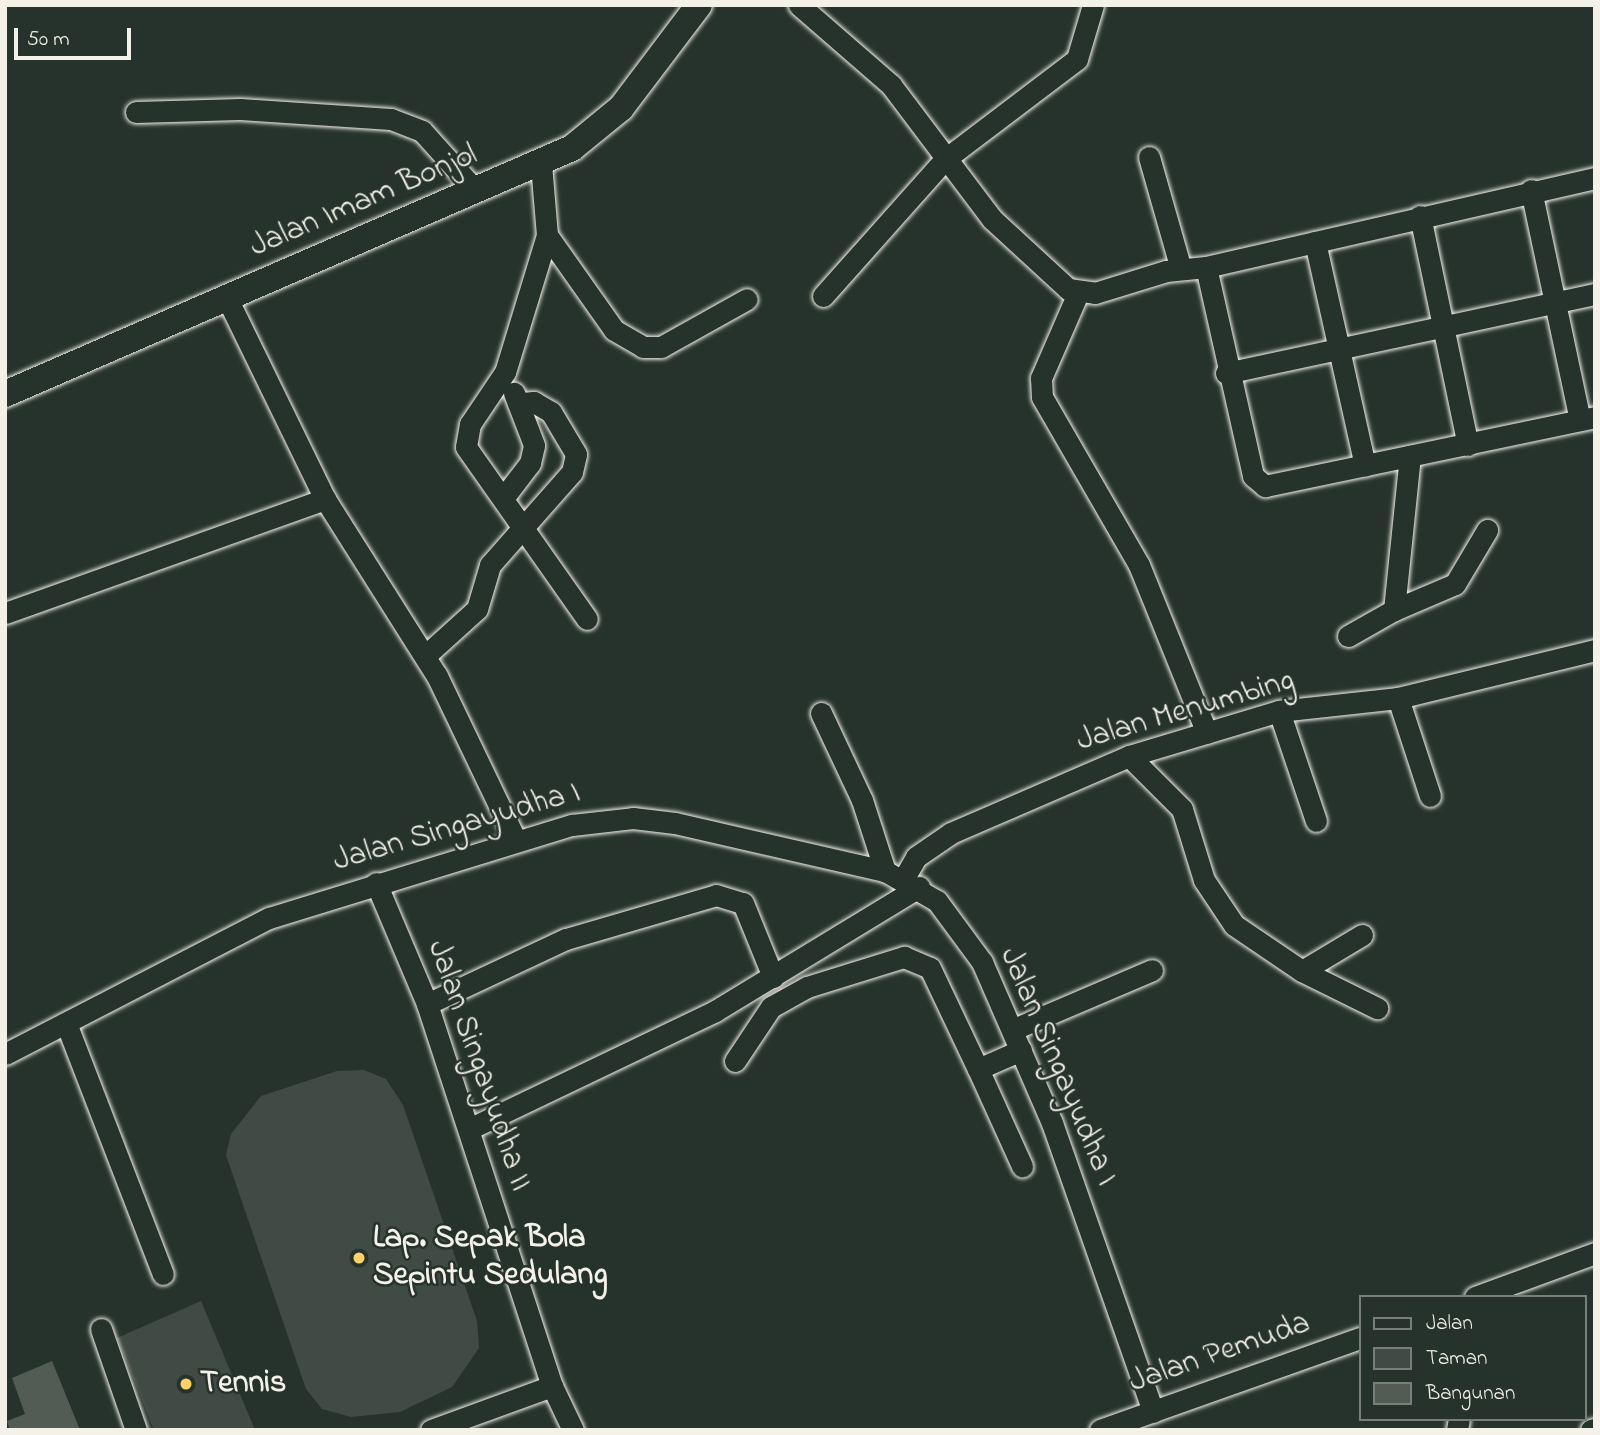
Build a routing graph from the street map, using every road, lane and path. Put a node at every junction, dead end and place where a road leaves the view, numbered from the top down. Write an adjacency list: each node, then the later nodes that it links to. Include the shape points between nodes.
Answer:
1 (699, 5): 7 (main road, Jalan Imam Bonjol, via 599,132)
2 (799, 5): 6 (street, via 891,85)
3 (1093, 5): 6 (street, via 1077,59)
4 (135, 113): 10 (street, via 240,109 391,119 422,131)
5 (1149, 157): 15 (street)
6 (944, 160): 16 (street, via 1035,262); 19 (street)
7 (541, 163): 10 (main road, Jalan Imam Bonjol); 12 (street)
8 (1595, 177): 9 (street)
9 (1531, 190): 11 (street); 21 (street)
10 (476, 191): 18 (main road, Jalan Imam Bonjol)
11 (1420, 216): 13 (street); 22 (street)
12 (547, 234): 20 (street, via 614,330 643,347 661,347); 24 (street)
13 (1315, 242): 14 (street); 23 (street)
14 (1206, 267): 15 (street); 25 (street)
15 (1181, 269): 16 (street)
16 (1078, 293): 45 (street, via 1041,377 1042,397 1139,565)
17 (1595, 294): 21 (street)
18 (226, 296): 26 (main road, Jalan Imam Bonjol); 33 (street)
19 (823, 296)
20 (747, 299)
21 (1558, 302): 22 (street); 28 (street)
22 (1441, 326): 23 (street); 29 (street)
23 (1340, 350): 25 (street); 31 (street)
24 (505, 372): 27 (street); 32 (street, via 465,436 469,453)
25 (1226, 373): 31 (street, via 1257,481 1274,487)
26 (5, 394)
27 (518, 403): 32 (street, via 534,445 530,463); 34 (street, via 544,405 576,454 572,472)
28 (1588, 419): 29 (street)
29 (1468, 445): 30 (street)
30 (1410, 456): 31 (street); 36 (street)
31 (1365, 465)
32 (504, 497): 34 (street)
33 (326, 499): 37 (street); 41 (street)
34 (525, 524): 38 (street); 41 (street, via 490,565 477,609)
35 (1487, 530): 36 (street, via 1455,584)
36 (1394, 610): 39 (street)
37 (5, 613)
38 (587, 619)
39 (1348, 636)
40 (1595, 650): 42 (street, Jalan Menumbing)
41 (425, 656): 49 (street)
42 (1398, 698): 43 (street, Jalan Menumbing); 47 (street)
43 (1279, 711): 45 (street, Jalan Menumbing); 48 (street)
44 (821, 713): 50 (street)
45 (1208, 733): 46 (street, Jalan Menumbing)
46 (1129, 756): 50 (street, Jalan Menumbing, via 951,833 916,857); 54 (street, via 1182,809 1213,899 1257,944)
47 (1430, 796)
48 (1316, 821)
49 (516, 841): 50 (street, Jalan Singayudha I, via 572,825 633,818); 51 (street, Jalan Singayudha I)
50 (903, 879): 55 (street); 59 (street, Jalan Singayudha I, via 952,918 982,962)
51 (376, 883): 56 (street, Jalan Singayudha II); 58 (street, Jalan Singayudha I, via 269,918)
52 (1362, 935): 54 (street)
53 (1152, 970): 59 (street)
54 (1303, 971): 57 (street)
55 (773, 976): 56 (street, via 743,903 716,895 566,939); 64 (street, via 616,1061)
56 (428, 1004): 64 (street, Jalan Singayudha II)
57 (1377, 1008)
58 (66, 1023): 61 (street, Jalan Singayudha I); 67 (street)
59 (1014, 1029): 60 (street, Jalan Singayudha I)
60 (1021, 1050): 63 (street); 72 (street, Jalan Singayudha I)
61 (5, 1054)
62 (734, 1061): 63 (street, via 771,1007 807,987 904,957 930,968)
63 (978, 1069): 65 (street)
64 (469, 1129): 71 (street, Jalan Singayudha II)
65 (1021, 1166)
66 (1595, 1253): 68 (street)
67 (163, 1274)
68 (1496, 1293)
69 (101, 1329): 73 (street)
70 (1358, 1339): 72 (street, Jalan Pemuda)
71 (552, 1386): 74 (street); 75 (street, Jalan Singayudha II)
72 (1153, 1412): 76 (street, Jalan Pemuda)
73 (136, 1430)
74 (432, 1430)
75 (573, 1430)
76 (1100, 1430)

